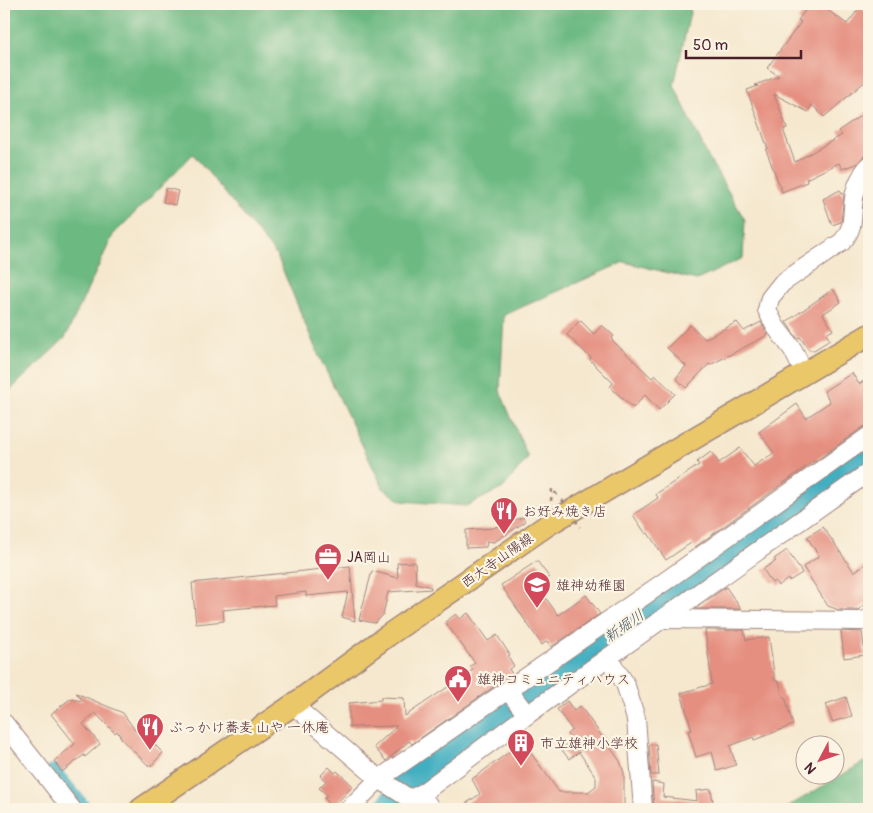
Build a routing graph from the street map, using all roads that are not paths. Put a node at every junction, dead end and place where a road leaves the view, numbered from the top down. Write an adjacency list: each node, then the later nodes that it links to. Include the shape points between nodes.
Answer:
1 (869, 165): 3 (street, via 855,193 850,234 782,283 770,298 767,310 774,326 793,350)
2 (869, 335): 3 (main road, 西大寺山陽線)
3 (804, 373): 11 (main road, 西大寺山陽線, via 549,524)
4 (869, 436): 6 (street)
5 (869, 472): 6 (street)
6 (676, 591): 8 (street); 10 (street)
7 (869, 618): 8 (street, via 862,621)
8 (662, 619): 9 (street)
9 (608, 658): 12 (street); 20 (street, via 625,683 636,719)
10 (510, 692): 12 (street); 14 (street)
11 (293, 705): 14 (street); 17 (main road, 西大寺山陽線)
12 (525, 712): 15 (street)
13 (4, 723): 16 (street)
14 (381, 781): 15 (street); 18 (street)
15 (416, 797): 19 (street)
16 (72, 809)
17 (141, 809)
18 (350, 809)
19 (431, 809)
20 (642, 809)

